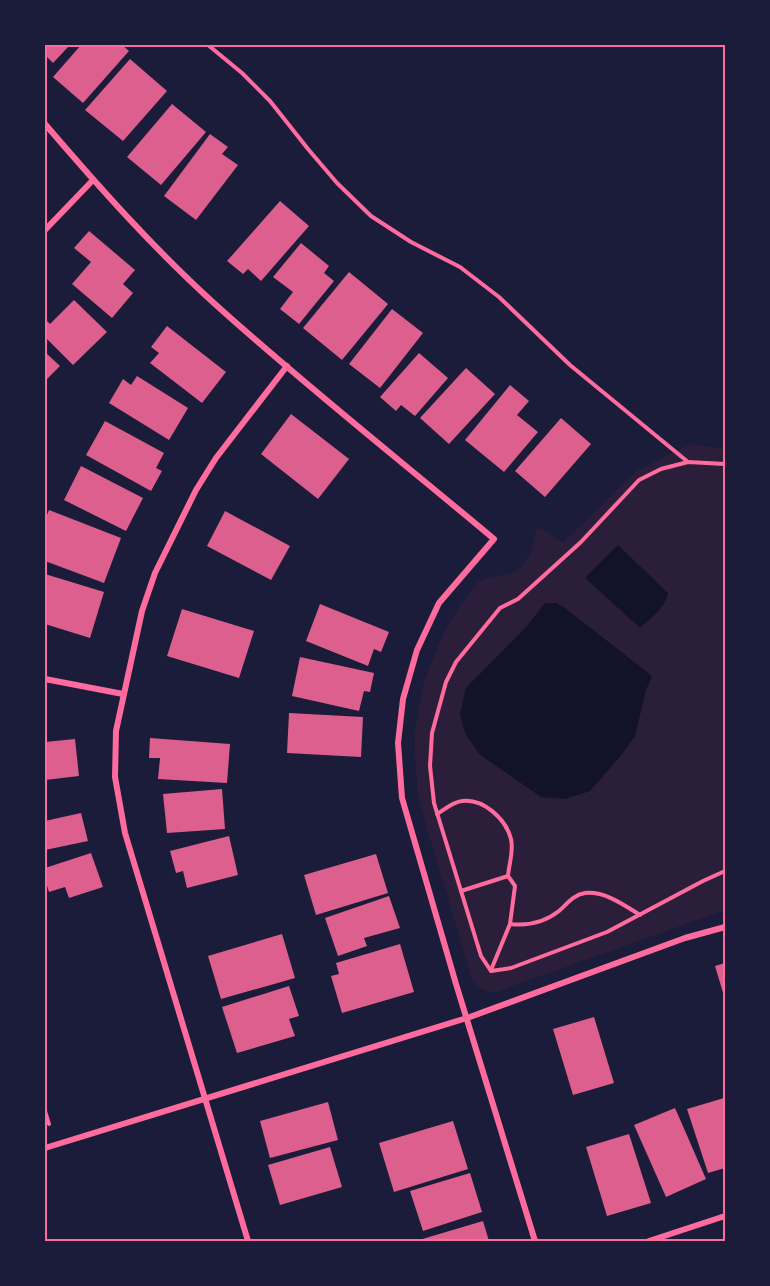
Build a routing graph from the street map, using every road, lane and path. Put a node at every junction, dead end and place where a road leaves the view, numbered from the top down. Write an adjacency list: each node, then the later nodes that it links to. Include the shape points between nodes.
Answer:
1 (208, 45): 6 (path, via 270,101 337,183 371,216 460,267 499,297 570,365)
2 (45, 124): 3 (street)
3 (93, 180): 4 (street); 5 (street, via 207,296)
4 (45, 230)
5 (287, 366): 9 (street, via 216,458 173,533 142,611); 18 (street, via 494,539 439,603 417,650 403,699 398,743 402,798)
6 (688, 462): 7 (path); 10 (path, via 639,480 581,542 518,599 500,608 456,662 432,732 430,766)
7 (725, 464)
8 (45, 679): 9 (street)
9 (123, 694): 19 (street, via 116,731 115,777 125,833)
10 (437, 814): 12 (path, via 461,801 476,802 494,812 510,837); 13 (path)
11 (725, 871): 14 (path)
12 (508, 876): 13 (path); 15 (path, via 515,886)
13 (461, 891): 17 (path, via 481,956)
14 (640, 915): 15 (path, via 609,898 586,893 570,900 546,920); 17 (path, via 607,932 511,968)
15 (510, 924): 17 (path)
16 (725, 927): 18 (street)
17 (491, 971)
18 (467, 1018): 19 (street); 25 (street)
19 (206, 1100): 22 (street); 24 (street)
20 (45, 1111): 21 (path)
21 (49, 1124)
22 (45, 1148)
23 (725, 1216): 26 (street)
24 (249, 1241)
25 (535, 1241)
26 (649, 1241)

